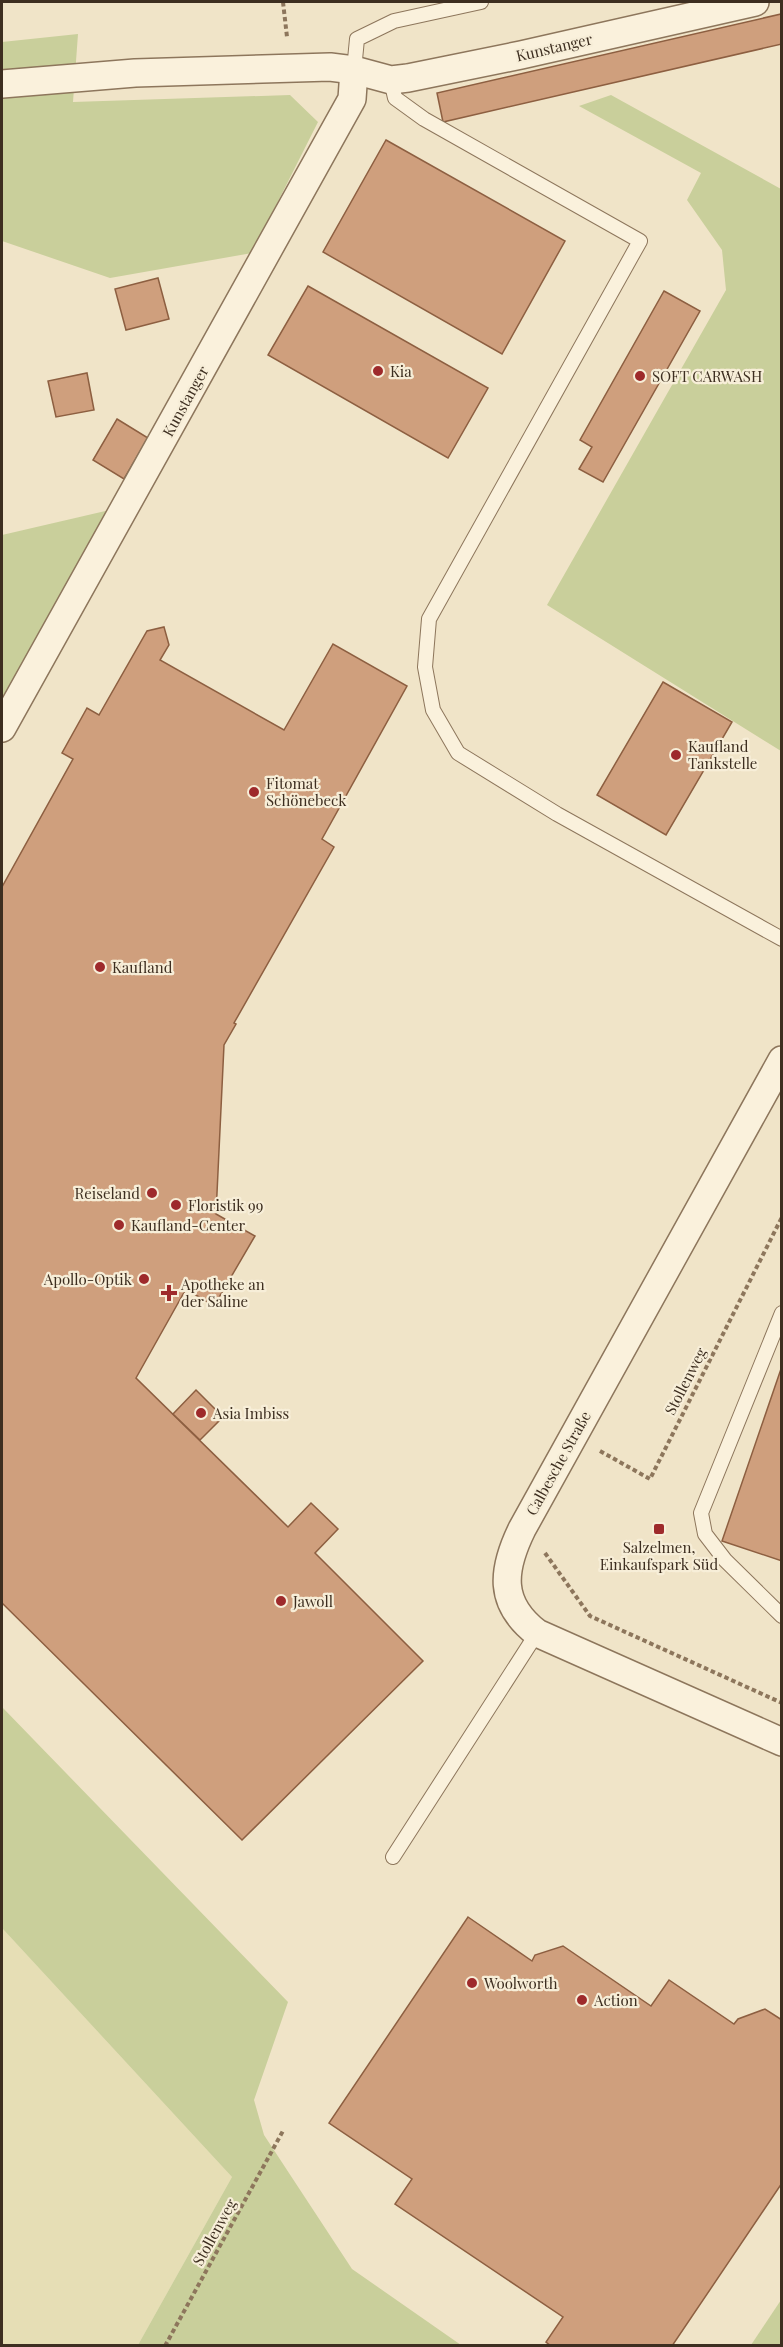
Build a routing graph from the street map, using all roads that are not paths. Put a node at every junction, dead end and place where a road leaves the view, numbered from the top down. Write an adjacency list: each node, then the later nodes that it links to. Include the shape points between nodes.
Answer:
1 (481, 2): 3 (lane, Kunstanger, via 394,21 357,39)
2 (755, 2): 4 (street, Kunstanger, via 521,56)
3 (354, 70): 4 (street, Kunstanger); 5 (street, Kunstanger, via 291,67 135,73); 6 (street, Kunstanger, via 352,99)
4 (391, 80): 7 (lane, via 396,98 424,119 640,241 429,619 425,667 432,710 458,753 557,814)
5 (2, 84)
6 (2, 728)
7 (782, 939)
8 (782, 1060): 11 (street, Calbesche Straße, via 509,1559 507,1587 515,1612)
9 (782, 1313): 10 (lane, via 701,1514 705,1534)
10 (782, 1616)
11 (537, 1633): 12 (street, Calbesche Straße); 13 (lane)
12 (782, 1742)
13 (393, 1857)

